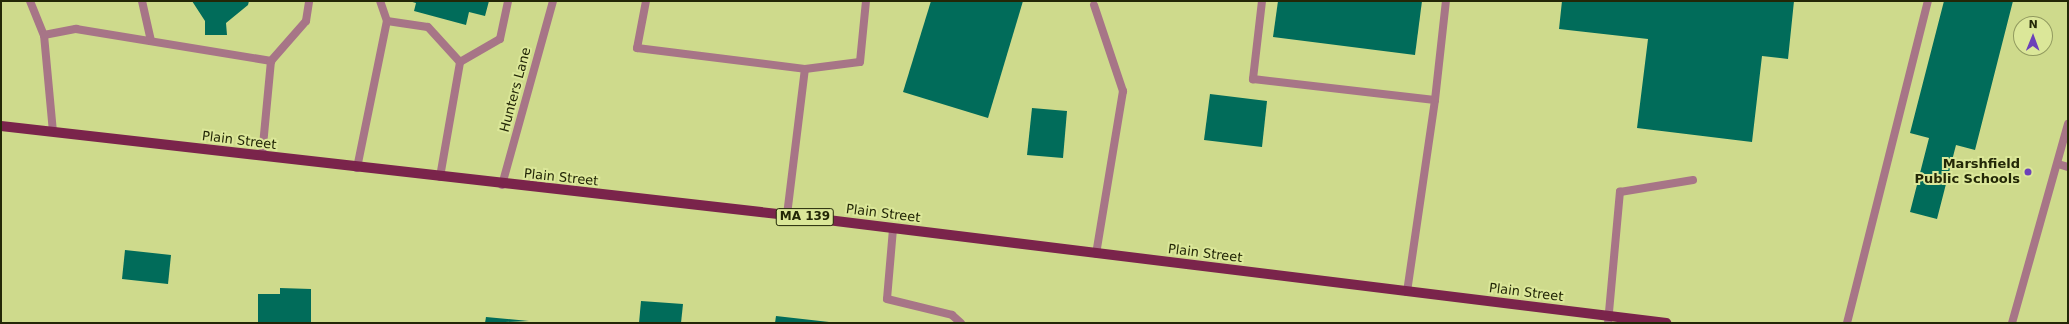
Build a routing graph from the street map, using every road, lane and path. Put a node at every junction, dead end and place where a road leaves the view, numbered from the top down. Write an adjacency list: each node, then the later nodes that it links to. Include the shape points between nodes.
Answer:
1 (30, 1): 14 (street)
2 (142, 1): 15 (street)
3 (309, 1): 16 (street, via 306,22)
4 (380, 1): 13 (street)
5 (508, 1): 17 (street, via 500,39)
6 (553, 1): 29 (street, Hunters Lane)
7 (646, 1): 18 (street, via 637,48)
8 (866, 1): 18 (street, via 860,62)
9 (1262, 1): 19 (street, via 1253,79)
10 (1446, 1): 19 (street)
11 (1928, 1): 37 (street)
12 (1094, 5): 32 (street, via 1123,91)
13 (387, 21): 17 (street, via 428,27); 26 (street)
14 (44, 35): 15 (street, via 76,29); 22 (street)
15 (150, 41): 16 (street)
16 (271, 61): 23 (street)
17 (460, 62): 27 (street)
18 (805, 69): 30 (street)
19 (1435, 100): 33 (street)
20 (2068, 124): 24 (street)
21 (1, 126): 22 (main road, Plain Street / MA 139)
22 (53, 132): 23 (main road, Plain Street / MA 139)
23 (262, 156): 26 (main road, Plain Street / MA 139)
24 (2058, 164): 25 (street); 38 (street)
25 (2068, 167)
26 (357, 168): 27 (main road, Plain Street / MA 139)
27 (440, 177): 29 (main road, Plain Street / MA 139)
28 (1694, 180): 34 (street, via 1620,192)
29 (502, 184): 30 (main road, Plain Street / MA 139)
30 (787, 215): 31 (main road, Plain Street / MA 139)
31 (893, 229): 32 (main road, Plain Street / MA 139); 35 (street, via 887,299 952,315)
32 (1096, 254): 33 (main road, Plain Street / MA 139)
33 (1407, 292): 34 (main road, Plain Street / MA 139)
34 (1608, 319): 36 (main road, Plain Street / MA 139)
35 (961, 323)
36 (1666, 323)
37 (1847, 323)
38 (2012, 323)

